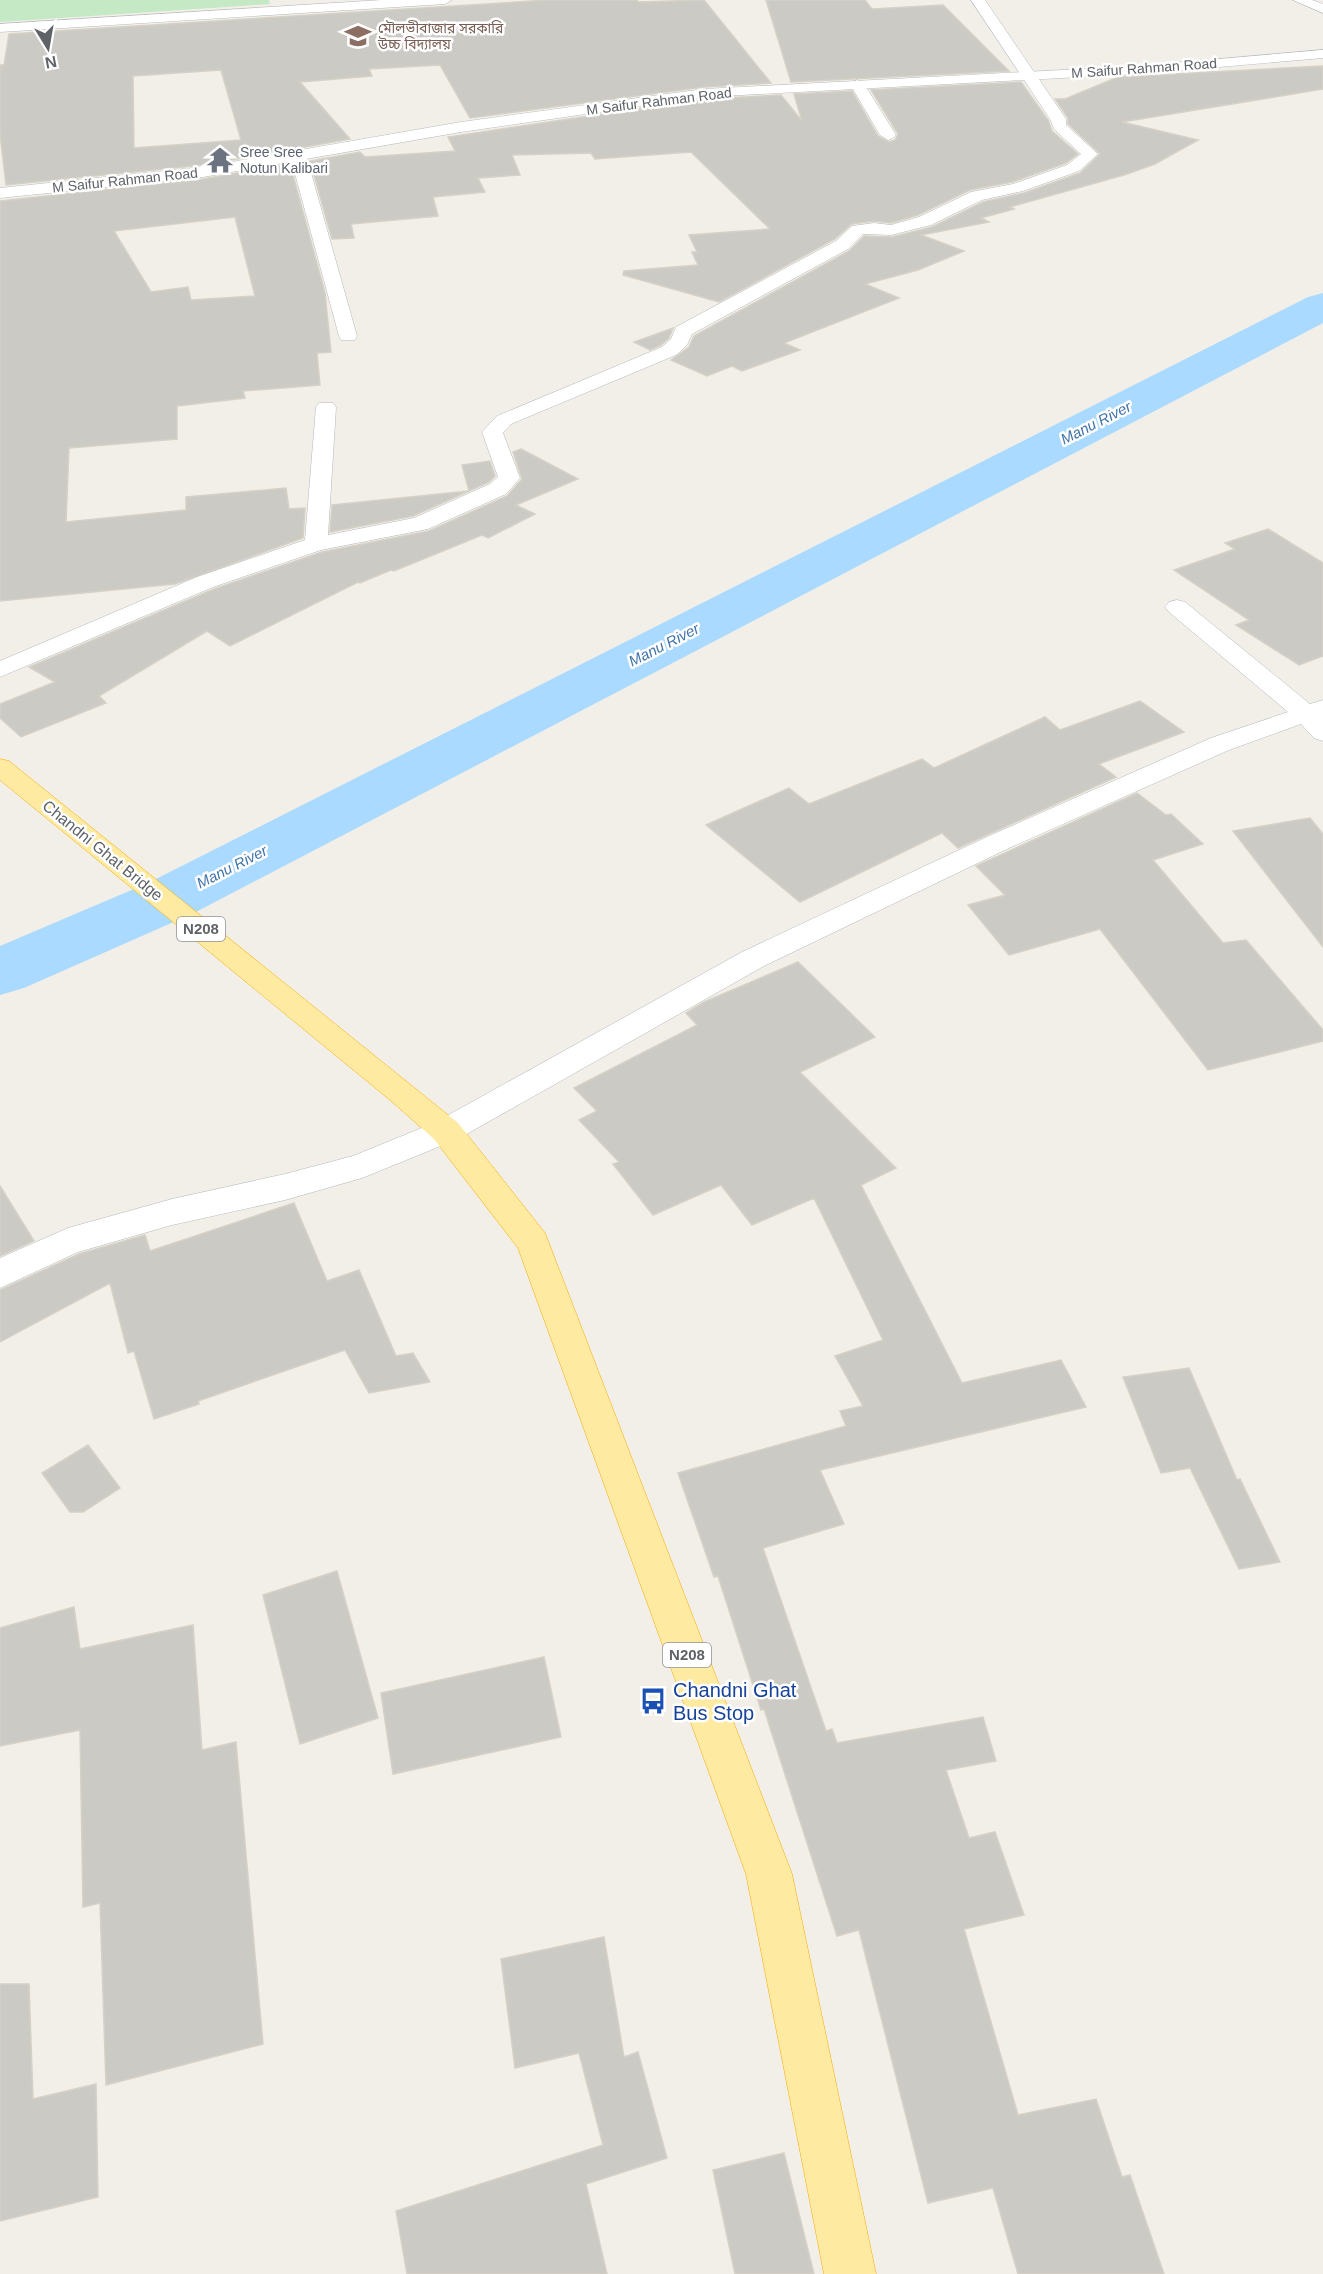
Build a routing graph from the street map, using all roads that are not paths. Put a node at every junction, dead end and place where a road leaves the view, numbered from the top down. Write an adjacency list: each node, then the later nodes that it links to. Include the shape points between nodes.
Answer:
1 (445, 0): 5 (street)
2 (978, 0): 7 (street)
3 (1300, 0): 4 (street)
4 (1323, 9)
5 (0, 28)
6 (1323, 54): 7 (street, M Saifur Rahman Road)
7 (1030, 76): 8 (street, M Saifur Rahman Road); 14 (street, via 1058,118 1059,126 1090,154 1072,168 1017,188 976,196 925,221 891,230 858,230 842,245 683,332 669,351 504,420 492,432 509,478 498,489 420,524)
8 (857, 84): 9 (street); 10 (street, M Saifur Rahman Road, via 705,93 461,127)
9 (888, 135)
10 (298, 155): 11 (street, M Saifur Rahman Road, via 203,172); 12 (street)
11 (0, 193)
12 (348, 336)
13 (326, 407): 14 (street)
14 (316, 544): 16 (street, via 205,582)
15 (1177, 607): 17 (street)
16 (0, 670)
17 (1317, 718): 19 (street, via 1199,753 999,842 753,959)
18 (0, 767): 19 (highway, Chandni Ghat Bridge / N208)
19 (446, 1131): 20 (street, via 362,1166 68,1241); 21 (highway, N208, via 533,1243 769,1874)
20 (0, 1274)
21 (850, 2274)

